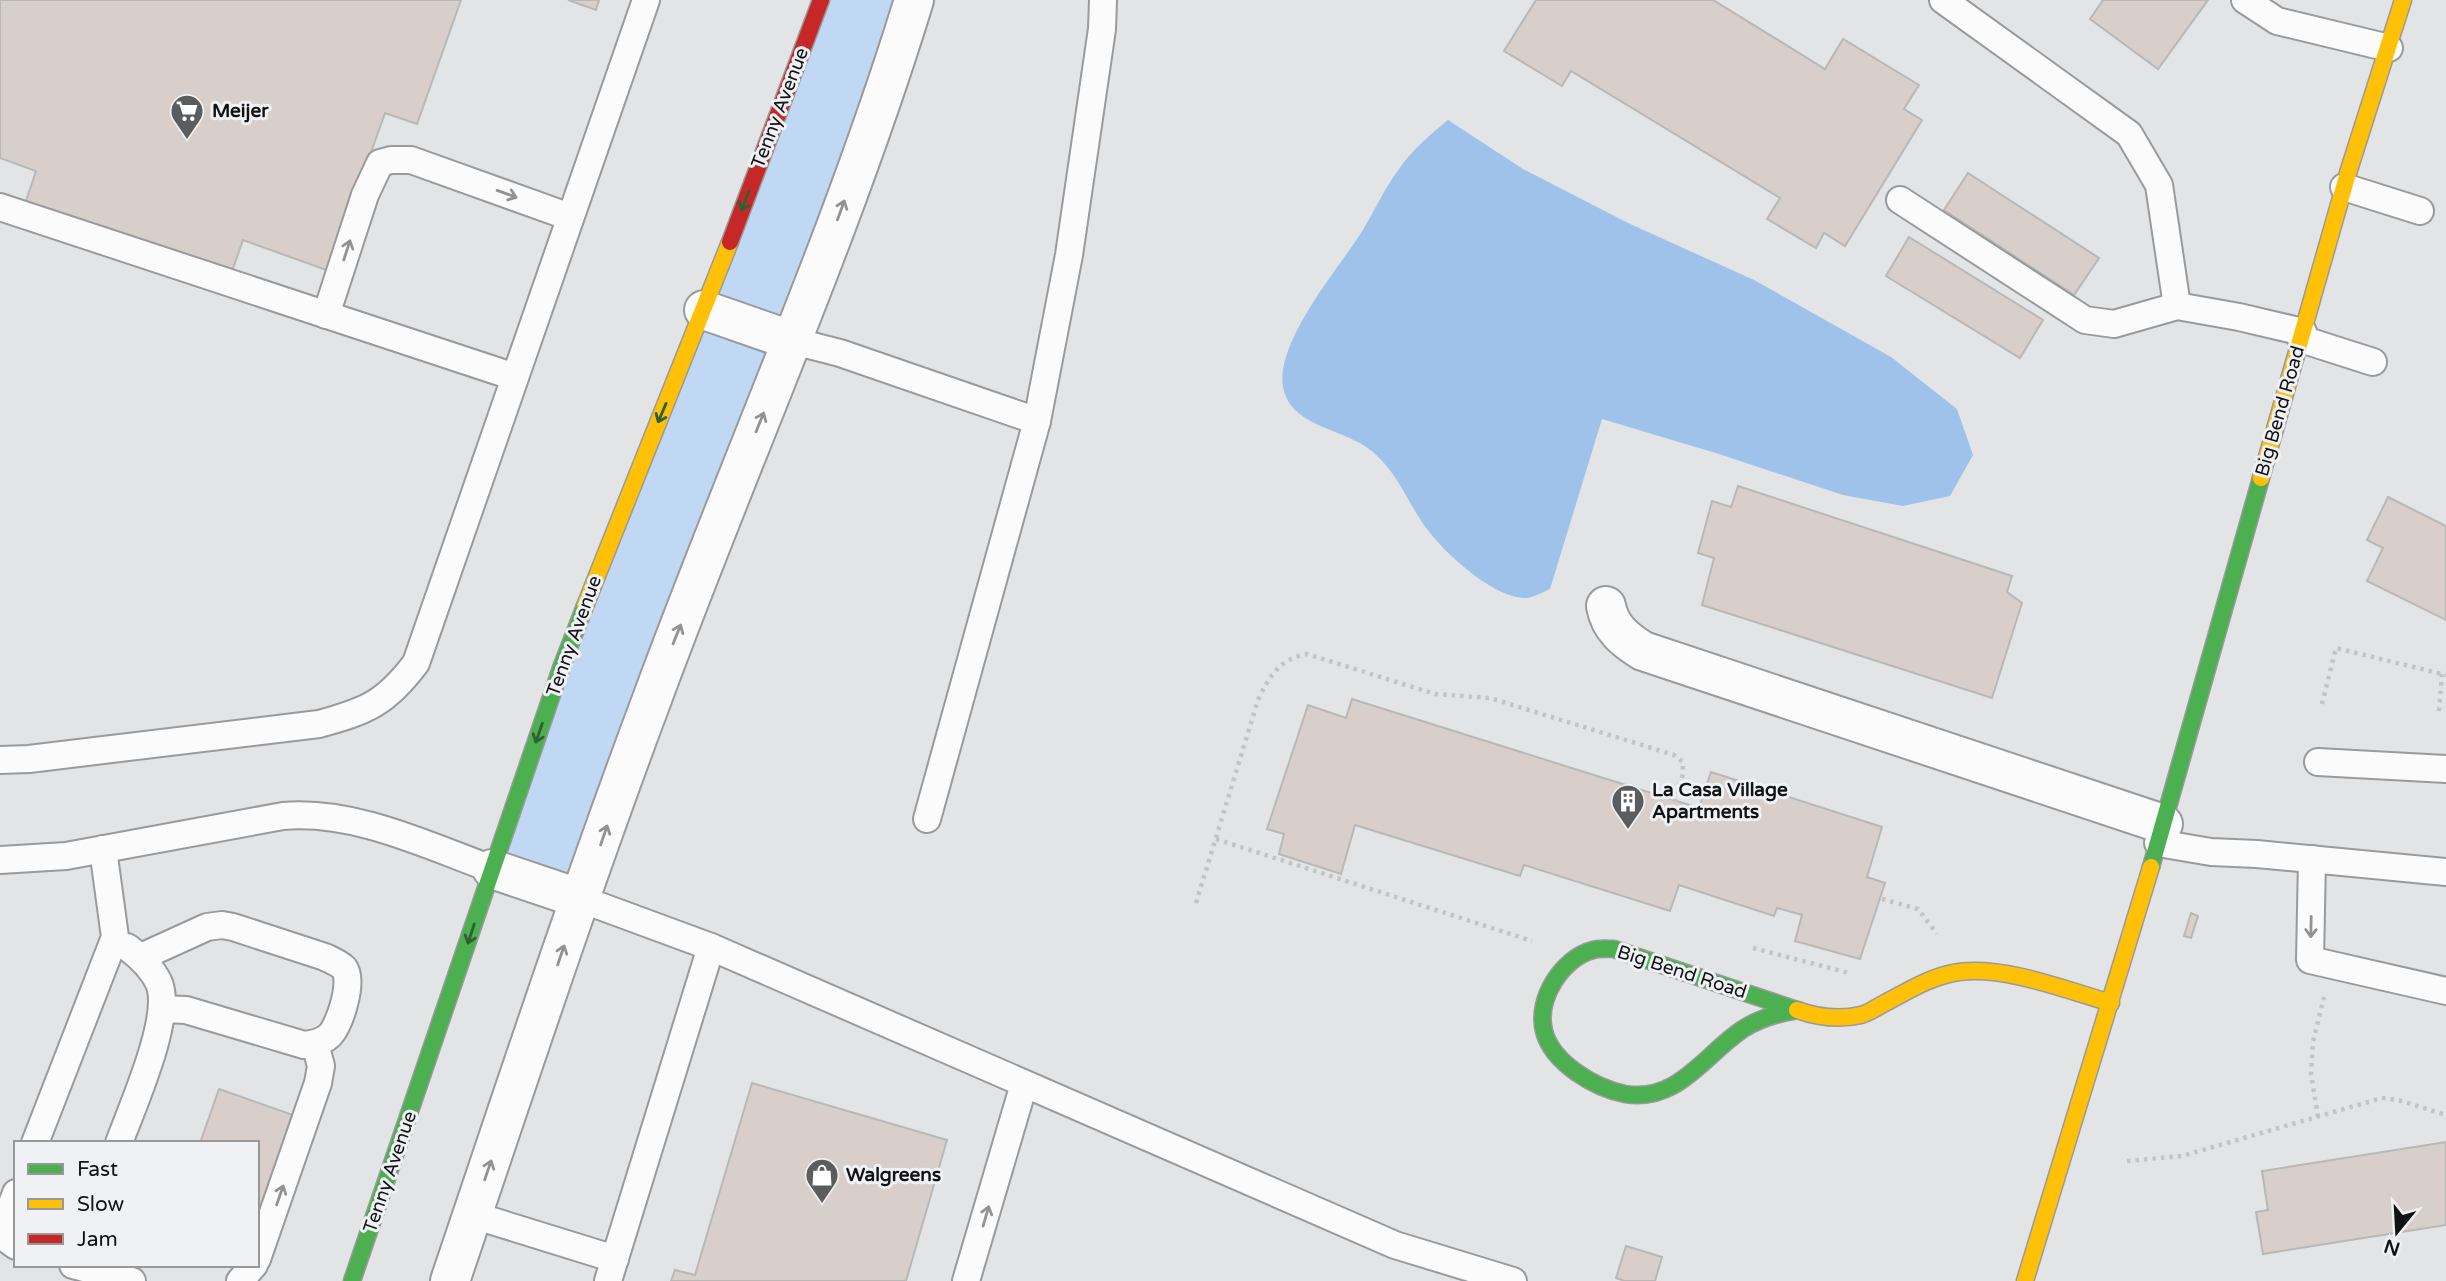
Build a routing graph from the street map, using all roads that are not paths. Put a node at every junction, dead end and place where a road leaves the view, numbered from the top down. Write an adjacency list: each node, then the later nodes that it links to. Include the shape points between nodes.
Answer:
1 (646, 0): 13 (lane)
2 (821, 0): 15 (street, Tenny Avenue, one-way to 15)
3 (914, 0): 18 (street, one-way to 3)
4 (1103, 0): 21 (lane, via 1069,255)
5 (1943, 0): 14 (lane, via 2129,134 2159,185)
6 (2245, 0): 8 (lane, via 2277,21)
7 (2403, 0): 8 (street, Big Bend Road)
8 (2389, 48): 9 (street, Big Bend Road)
9 (2344, 187): 12 (lane); 17 (street, Big Bend Road)
10 (1900, 200): 14 (lane, via 2085,320 2114,324)
11 (0, 207): 16 (lane)
12 (2420, 211)
13 (570, 217): 16 (lane, one-way to 13, via 380,163 411,160); 20 (lane)
14 (2176, 306): 17 (lane, via 2239,317)
15 (704, 310): 18 (street); 31 (street, Tenny Avenue, one-way to 31, via 592,586)
16 (326, 315): 20 (lane)
17 (2302, 336): 19 (lane); 27 (street, Big Bend Road)
18 (793, 341): 21 (lane); 33 (street, one-way to 18, via 652,698)
19 (2373, 362)
20 (515, 377): 23 (lane, via 416,663 389,696 372,707 319,724)
21 (1037, 421): 26 (lane)
22 (1606, 606): 27 (street, via 1626,641 1643,651)
23 (0, 760)
24 (2319, 762): 25 (lane)
25 (2446, 769)
26 (927, 819)
27 (2161, 834): 29 (lane, via 2211,852); 38 (street, Big Bend Road)
28 (103, 849): 30 (lane); 31 (lane, via 303,814 358,823); 34 (lane)
29 (2312, 859): 32 (lane); 37 (lane, one-way to 37, via 2310,960)
30 (0, 860)
31 (492, 869): 33 (street); 54 (street, Tenny Avenue, one-way to 54)
32 (2446, 872)
33 (581, 899): 35 (lane); 46 (street, one-way to 33)
34 (115, 937): 36 (lane); 43 (lane)
35 (710, 947): 42 (lane); 51 (lane)
36 (141, 957): 39 (lane, via 159,984); 41 (lane, via 207,927 222,925 325,957 344,969 349,986 332,1033)
37 (2446, 990)
38 (2111, 1003): 40 (street, Big Bend Road, via 2013,976 1959,972 1930,979 1863,1014 1840,1018); 58 (street, Big Bend Road)
39 (162, 1009): 41 (lane, via 186,1010 295,1044); 44 (lane, via 159,1032)
40 (1798, 1010): 40 (street, Big Bend Road, via 1614,949 1593,950 1578,957 1560,973 1542,1012 1545,1033 1568,1065 1614,1091 1634,1095 1672,1087 1755,1021)
41 (315, 1044): 48 (lane, one-way to 41, via 318,1083 321,1066)
42 (1024, 1084): 56 (lane, one-way to 42); 57 (lane, via 1395,1245)
43 (36, 1141)
44 (120, 1141)
45 (14, 1199): 47 (lane, via 5,1222 9,1241)
46 (473, 1215): 51 (lane); 55 (street)
47 (14, 1244)
48 (259, 1253)
49 (80, 1267): 52 (lane)
50 (252, 1267): 53 (lane)
51 (612, 1270)
52 (132, 1281)
53 (240, 1281)
54 (352, 1281)
55 (450, 1281)
56 (967, 1281)
57 (1513, 1281)
58 (2025, 1281)

